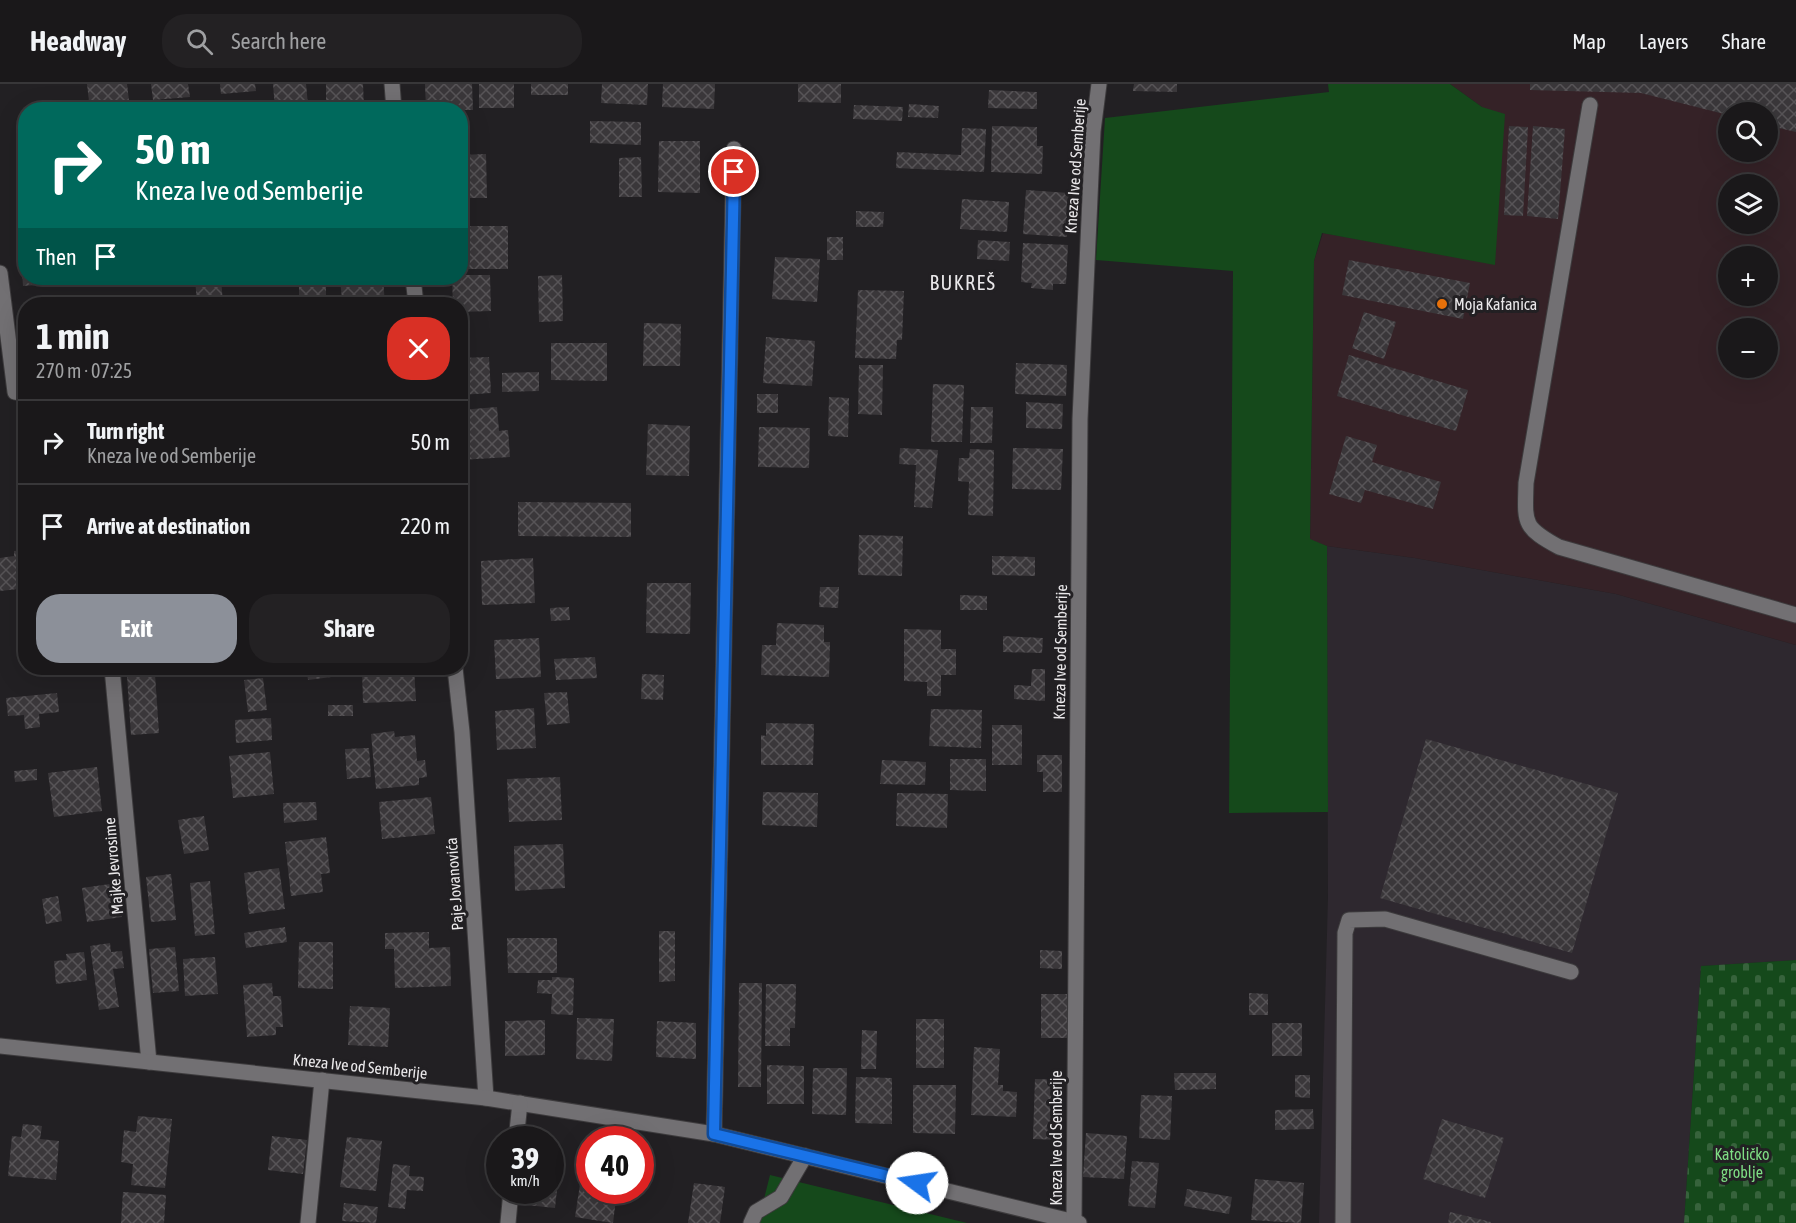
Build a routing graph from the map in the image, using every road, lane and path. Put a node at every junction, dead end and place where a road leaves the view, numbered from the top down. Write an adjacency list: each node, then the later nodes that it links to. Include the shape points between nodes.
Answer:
1 (392, 84): 3 (street)
2 (1099, 84): 23 (street, Kneza Ive od Semberije, via 1093,131 1080,419)
3 (393, 102)
4 (1590, 105): 10 (street, via 1526,483 1525,519 1538,535 1559,547)
5 (734, 149): 20 (street)
6 (0, 273): 7 (street)
7 (18, 381)
8 (0, 386): 9 (street)
9 (18, 392)
10 (1796, 615)
11 (113, 675): 15 (street, Majke Jevrosime)
12 (456, 675): 17 (street, Paje Jovanovića)
13 (1571, 972): 27 (street, via 1385,919 1349,920 1345,933)
14 (0, 1046): 15 (street, Kneza Ive od Semberije)
15 (149, 1062): 16 (street, Kneza Ive od Semberije)
16 (322, 1080): 17 (street, Kneza Ive od Semberije); 24 (street)
17 (486, 1098): 18 (street, Kneza Ive od Semberije)
18 (519, 1103): 19 (street); 20 (street, Kneza Ive od Semberije)
19 (517, 1126)
20 (714, 1134): 21 (street, Kneza Ive od Semberije)
21 (805, 1156): 23 (street, Kneza Ive od Semberije); 26 (street, via 781,1197 756,1212)
22 (510, 1204): 25 (street)
23 (1076, 1222)
24 (308, 1223)
25 (508, 1223)
26 (751, 1223)
27 (1343, 1223)

